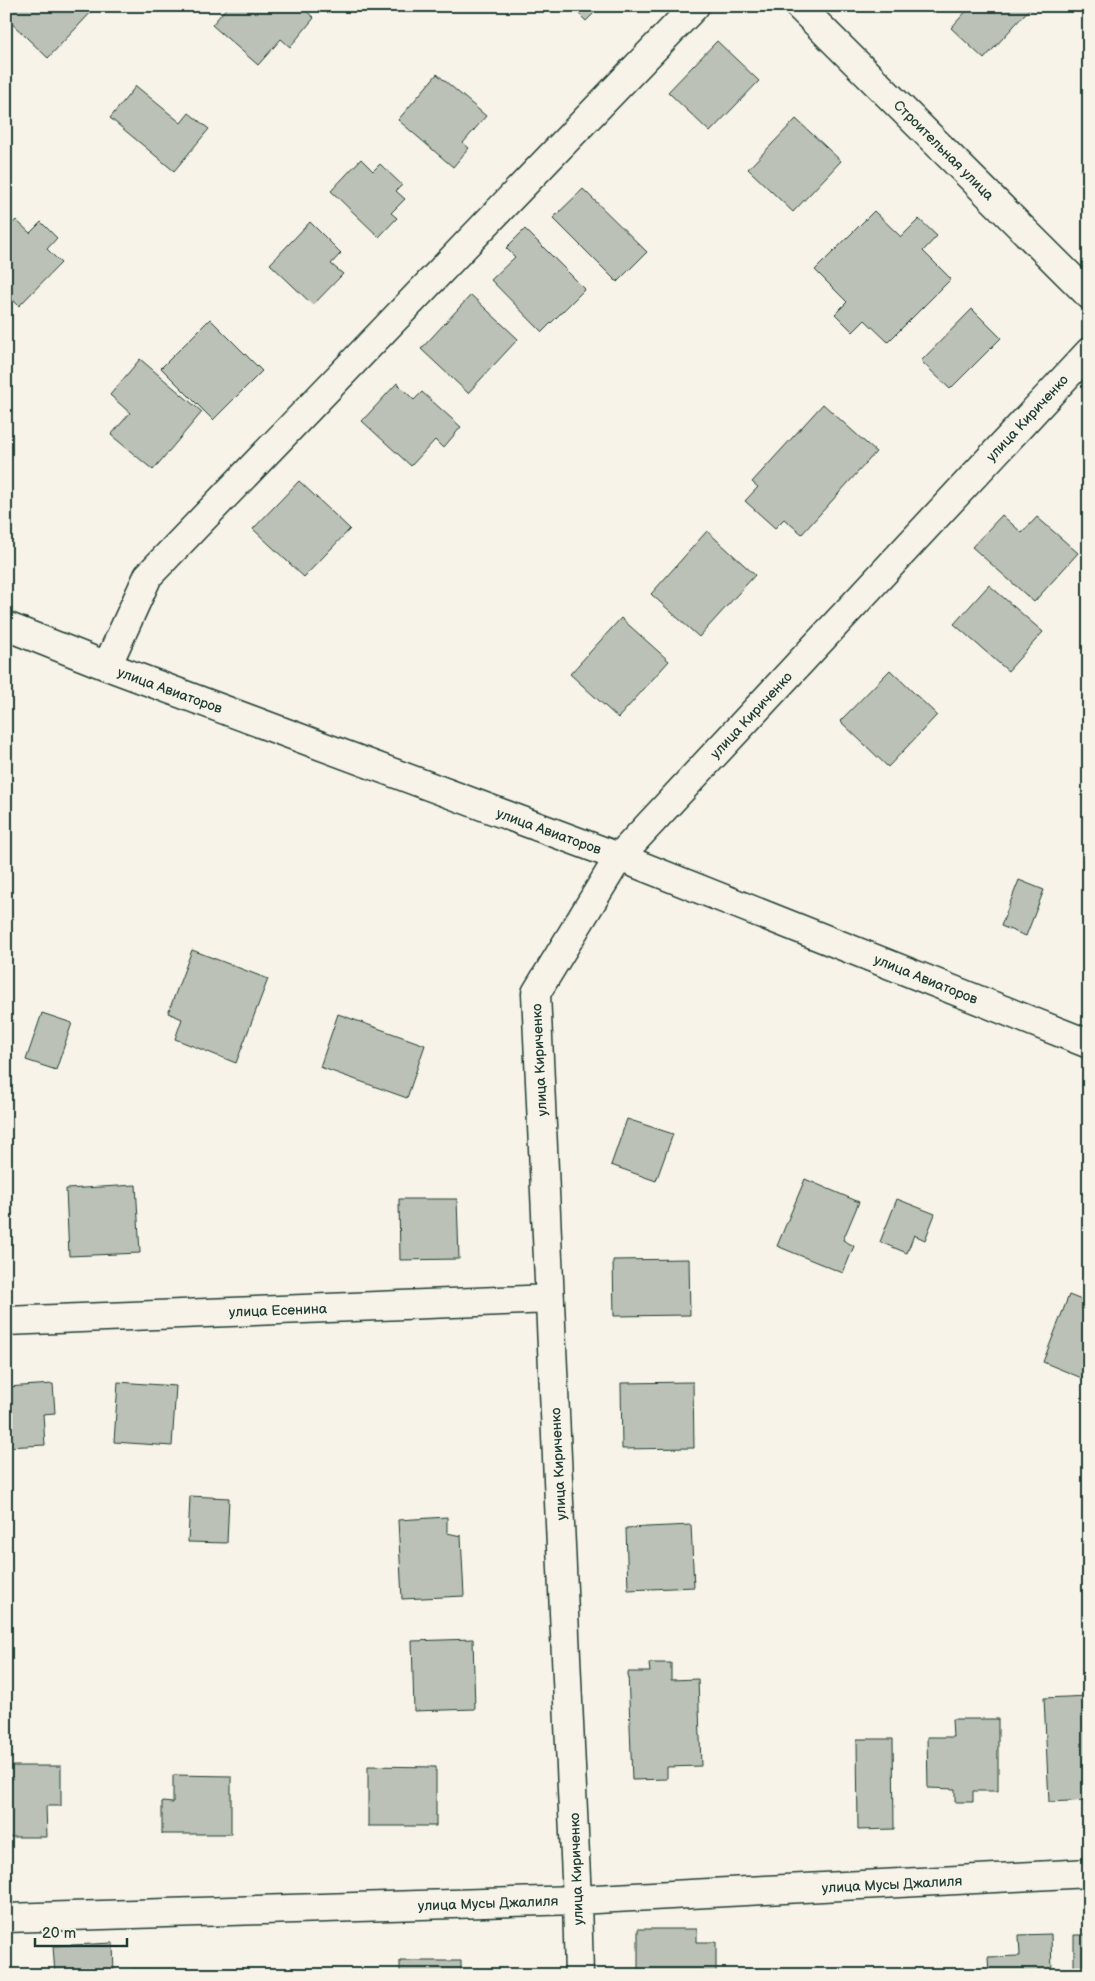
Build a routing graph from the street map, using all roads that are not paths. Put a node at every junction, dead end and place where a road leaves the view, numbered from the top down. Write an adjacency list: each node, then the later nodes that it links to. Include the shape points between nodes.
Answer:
1 (695, 6): 6 (street, via 148,576)
2 (799, 6): 3 (street, Строительная улица)
3 (1089, 294)
4 (1089, 352): 7 (street, улица Кириченко)
5 (6, 626): 6 (street, улица Авиаторов)
6 (107, 666): 7 (street, улица Авиаторов)
7 (619, 857): 8 (street, улица Авиаторов); 9 (street, улица Кириченко, via 536,993)
8 (1089, 1044)
9 (550, 1299): 10 (street, улица Есенина); 12 (street, улица Кириченко)
10 (6, 1321)
11 (1089, 1874): 12 (street, улица Мусы Джалиля)
12 (577, 1900): 13 (street, улица Мусы Джалиля); 14 (street, улица Кириченко)
13 (6, 1918)
14 (579, 1975)

